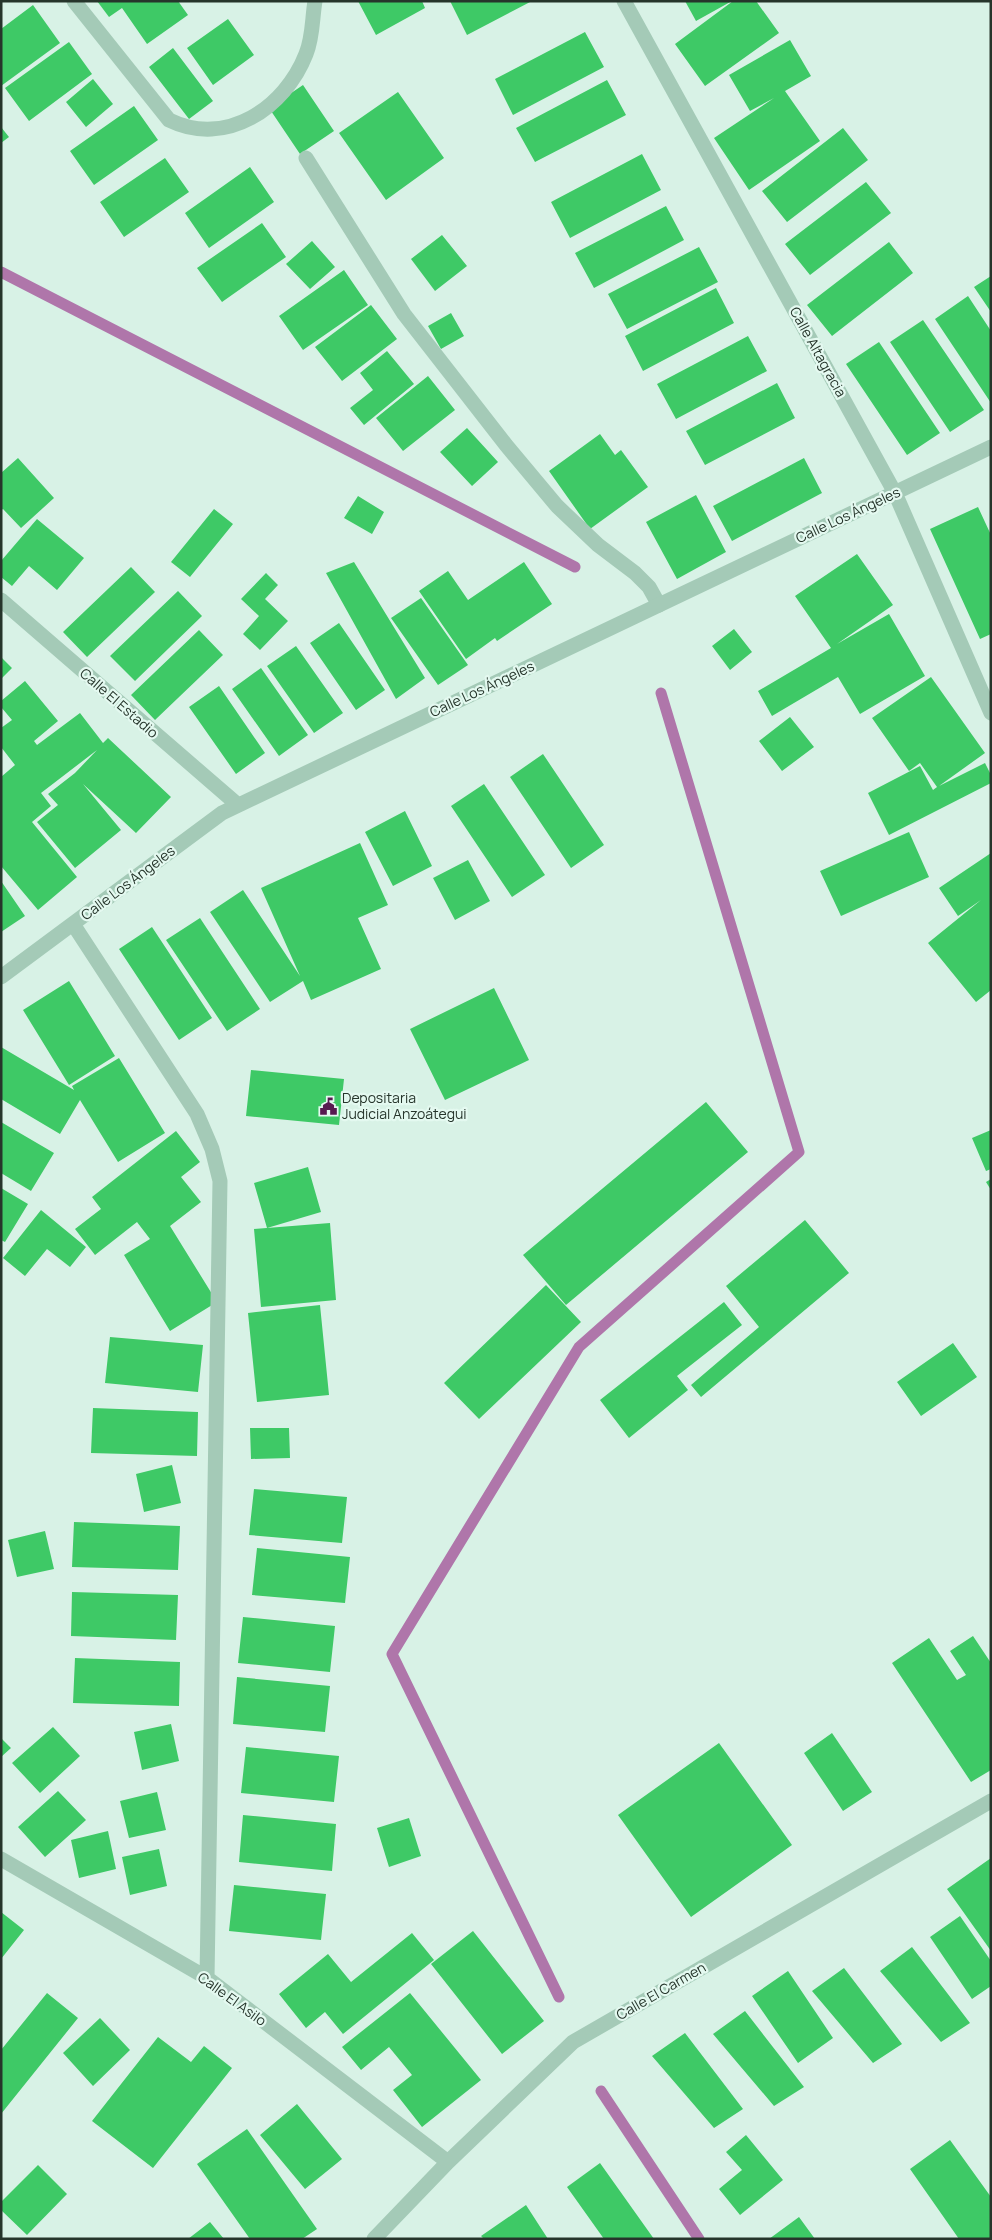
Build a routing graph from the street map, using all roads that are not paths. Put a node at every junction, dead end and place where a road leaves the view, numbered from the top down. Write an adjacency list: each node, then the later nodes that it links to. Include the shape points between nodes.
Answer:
1 (74, 1): 2 (street, via 169,120 184,128 218,130 255,116 284,90 306,54)
2 (316, 1)
3 (624, 1): 6 (street, Calle Altagracia)
4 (306, 158): 8 (street, via 404,314 506,444 556,506 598,545 635,573 649,587)
5 (991, 447): 6 (street, Calle Los Ángeles)
6 (896, 493): 8 (street, Calle Los Ángeles); 9 (street, Calle Altagracia)
7 (1, 600): 10 (street, Calle El Estadio)
8 (659, 605): 10 (street, Calle Los Ángeles)
9 (991, 712)
10 (238, 806): 11 (street, Calle Los Ángeles, via 222,813)
11 (73, 924): 12 (street, Calle Los Ángeles); 15 (street, via 197,1114 212,1149 220,1182)
12 (1, 977)
13 (991, 1801): 16 (street, Calle El Carmen, via 573,2042)
14 (1, 1859): 15 (street, Calle El Asilo)
15 (206, 1978): 16 (street, Calle El Asilo)
16 (448, 2162): 17 (street, Calle El Carmen)
17 (374, 2239)

